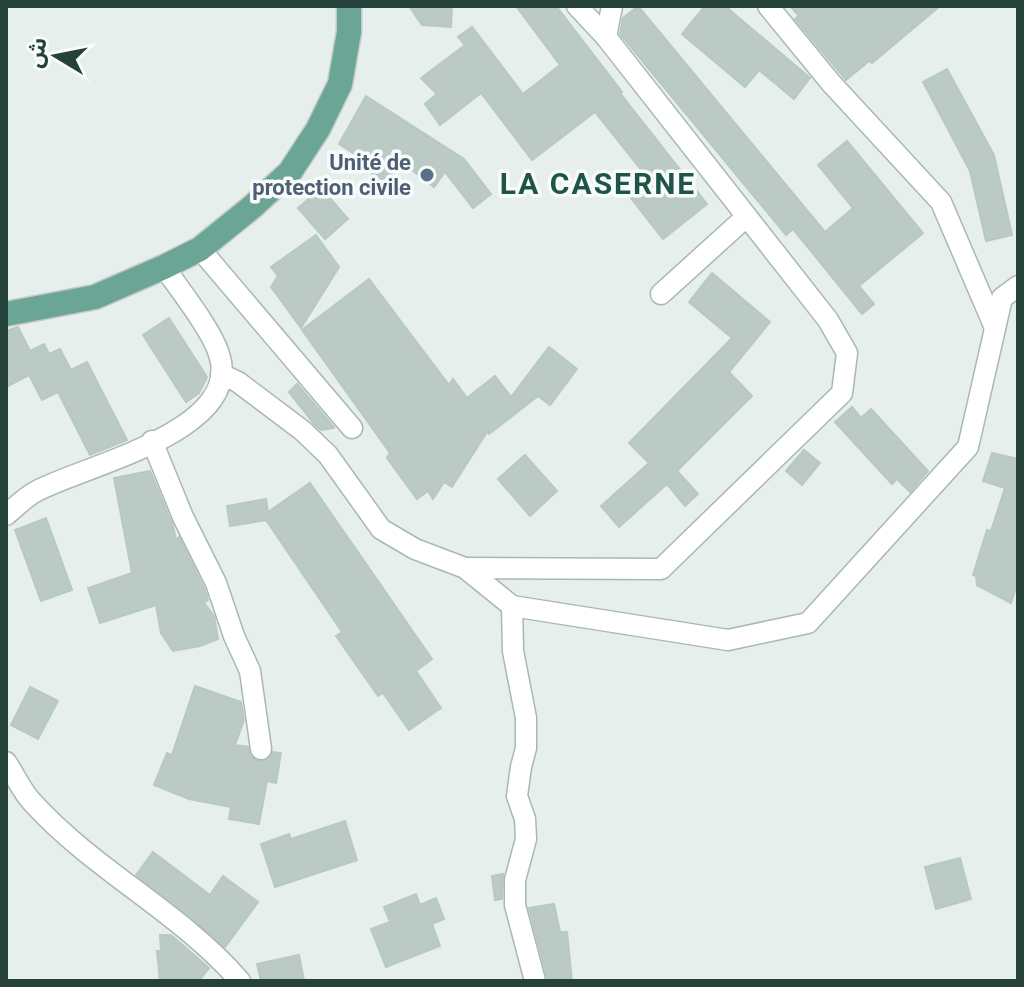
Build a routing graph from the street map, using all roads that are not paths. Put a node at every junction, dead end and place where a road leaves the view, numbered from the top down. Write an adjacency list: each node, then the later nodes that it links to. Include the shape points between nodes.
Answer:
1 (349, 6): 7 (main road, via 340,84 318,129 290,172)
2 (577, 6): 5 (street)
3 (612, 6): 5 (street)
4 (768, 6): 12 (street, via 941,202)
5 (606, 37): 6 (street)
6 (746, 217): 10 (street); 17 (street, via 828,320 847,353 842,393 661,569)
7 (200, 249): 8 (main road); 14 (street)
8 (164, 267): 11 (main road, via 95,297); 13 (street, via 220,355)
9 (1018, 286): 12 (street, via 1002,298)
10 (661, 294)
11 (6, 314)
12 (995, 328): 18 (street, via 968,447 808,623 728,640)
13 (221, 374): 15 (street, via 221,385 204,412); 17 (street, via 328,455 381,529)
14 (352, 428)
15 (152, 441): 16 (street, via 34,493); 19 (street, via 250,671)
16 (6, 515)
17 (465, 568): 18 (street)
18 (512, 606): 22 (street, via 513,651 526,718 517,796 526,839 515,880 515,905)
19 (261, 749)
20 (6, 762): 21 (street, via 32,802 81,848 189,930)
21 (240, 981)
22 (535, 981)

